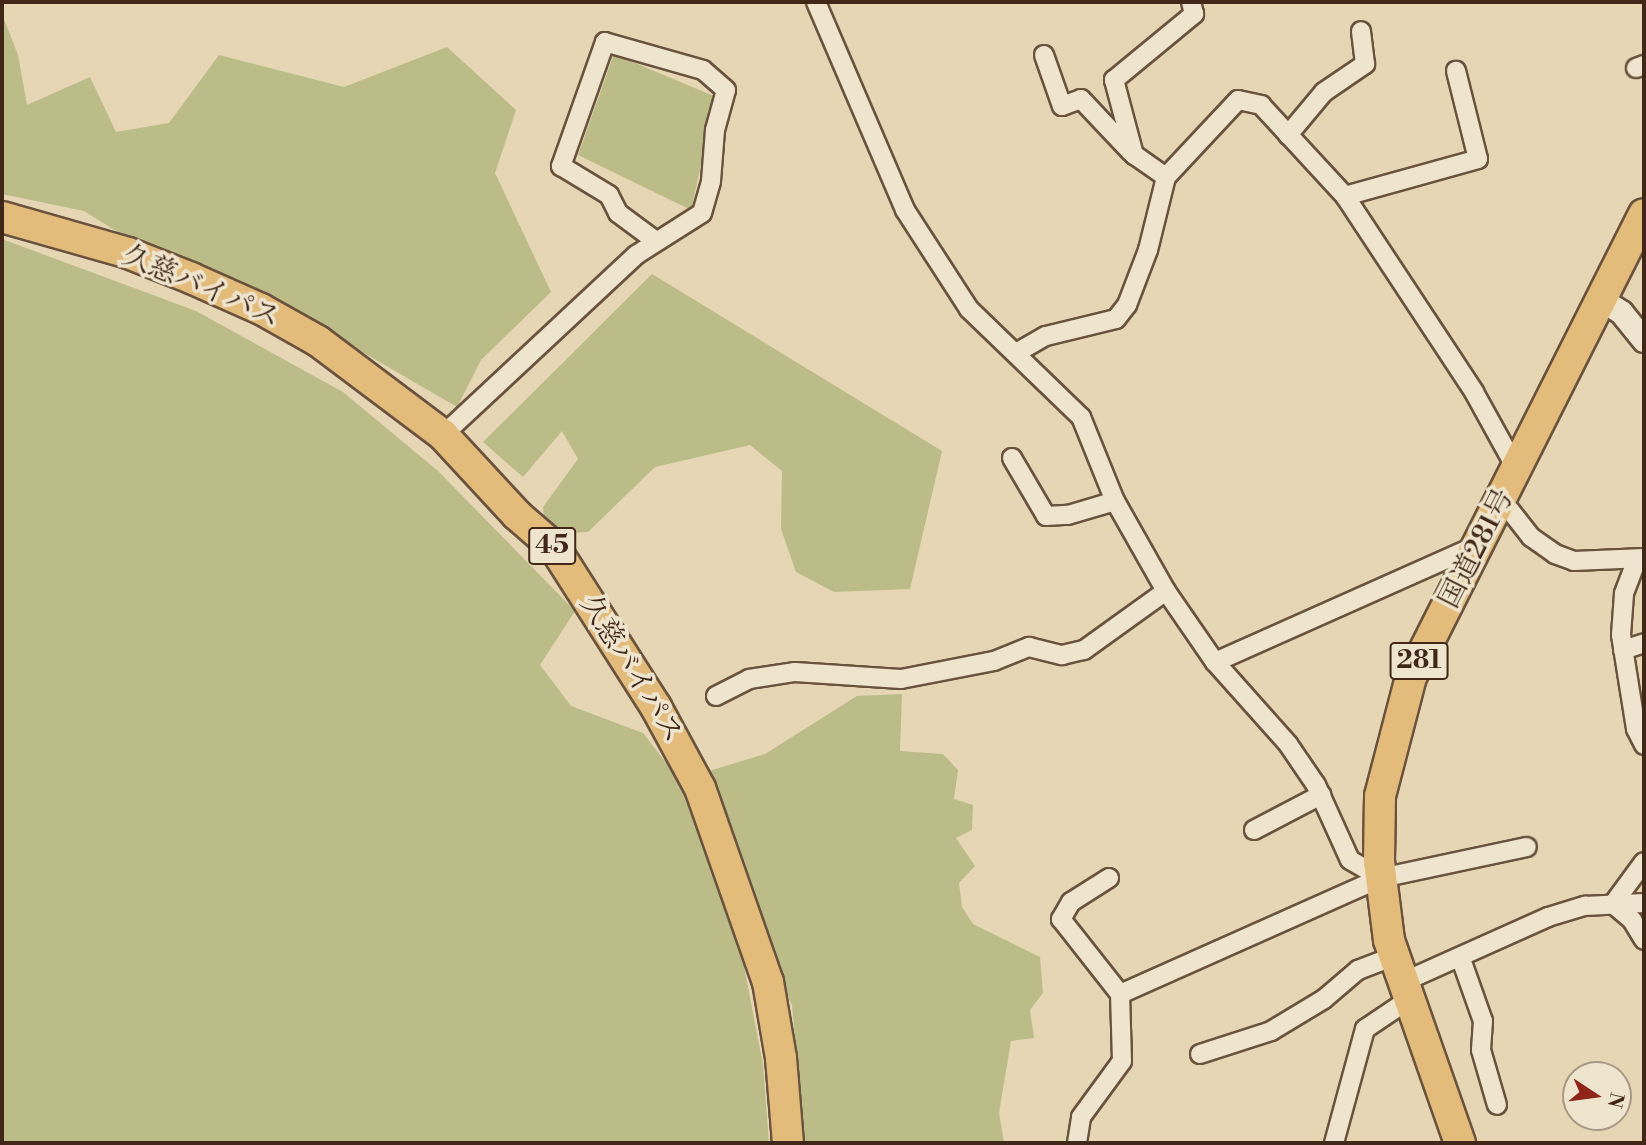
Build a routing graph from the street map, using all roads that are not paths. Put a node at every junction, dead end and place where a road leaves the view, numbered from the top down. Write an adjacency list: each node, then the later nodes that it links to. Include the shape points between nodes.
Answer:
1 (817, 2): 15 (street, via 905,210 969,310)
2 (1191, 2): 7 (street, via 1194,14 1114,80)
3 (1361, 31): 6 (street, via 1365,64 1324,92)
4 (1044, 55): 7 (street, via 1062,106 1081,99)
5 (1456, 71): 9 (street, via 1478,159)
6 (1288, 135): 8 (street, via 1261,105 1238,100); 9 (street)
7 (1133, 155): 8 (street)
8 (1166, 177): 15 (street, via 1148,250 1127,306 1116,319 1046,336)
9 (1345, 197): 18 (street, via 1474,392)
10 (1644, 214): 13 (highway, 国道281号 / 281)
11 (2, 217): 16 (highway, 久慈バイパス / 45, via 128,253 261,309 318,341)
12 (656, 241): 12 (street, via 702,213 726,90 703,70 605,42 561,166 609,195 618,214); 16 (street)
13 (1601, 299): 14 (street, via 1622,312); 18 (highway, 国道281号 / 281)
14 (1644, 340)
15 (1016, 353): 20 (street, via 1082,417)
16 (443, 435): 43 (highway, 久慈バイパス / 45, via 517,515 554,547 686,759 729,863 768,982 781,1058)
17 (1012, 458): 20 (street, via 1046,516 1068,515)
18 (1517, 470): 19 (highway, 国道281号 / 281)
19 (1502, 500): 21 (highway, 国道281号 / 281); 22 (street, via 1531,537 1555,554 1574,561)
20 (1115, 501): 23 (street)
21 (1479, 544): 26 (street); 34 (highway, 国道281号 / 281, via 1411,677 1380,796)
22 (1640, 560): 25 (street, via 1624,594)
23 (1166, 591): 26 (street); 27 (street, via 1084,650 1062,655 1029,647 993,661 901,679 794,672 749,679)
24 (1644, 643): 25 (street)
25 (1623, 650): 28 (street)
26 (1215, 662): 29 (street, via 1288,744)
27 (716, 696)
28 (1644, 742)
29 (1321, 795): 30 (street); 34 (street, via 1350,860)
30 (1254, 830)
31 (1527, 847): 34 (street)
32 (1644, 862): 36 (street)
33 (1109, 878): 40 (street, via 1071,902 1061,919)
34 (1381, 878): 39 (highway, 国道281号 / 281); 40 (street)
35 (1644, 903): 36 (street)
36 (1613, 904): 37 (street, via 1632,920); 38 (street, via 1548,917)
37 (1644, 940)
38 (1461, 959): 39 (street); 42 (street, via 1483,1021 1481,1050)
39 (1402, 979): 41 (street, via 1358,970 1324,999 1271,1031); 45 (street, via 1365,1029); 46 (highway, 国道281号 / 281)
40 (1120, 994): 44 (street, via 1122,1061 1081,1117)
41 (1200, 1054)
42 (1497, 1105)
43 (788, 1143)
44 (1077, 1143)
45 (1334, 1143)
46 (1460, 1143)

